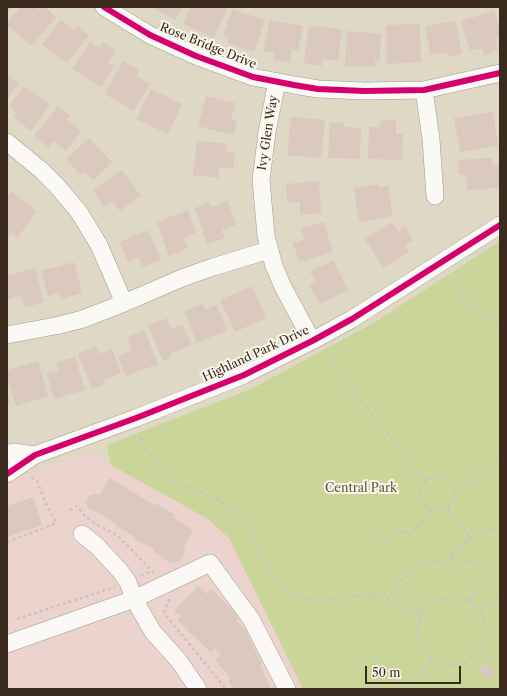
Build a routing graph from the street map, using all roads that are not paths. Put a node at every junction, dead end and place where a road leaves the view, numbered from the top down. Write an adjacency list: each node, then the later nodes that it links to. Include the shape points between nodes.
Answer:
1 (104, 7): 3 (street, Rose Bridge Drive, via 150,35 174,46 253,77)
2 (500, 73): 4 (street, Rose Bridge Drive)
3 (277, 82): 4 (street, Rose Bridge Drive, via 318,89 364,92); 8 (street, Ivy Glen Way, via 261,180)
4 (424, 90): 6 (street)
5 (7, 142): 9 (street, via 41,170 79,212 99,245)
6 (436, 196)
7 (500, 224): 11 (street, Highland Park Drive, via 352,319)
8 (269, 250): 9 (street, via 182,278); 11 (street, Ivy Glen Way, via 284,287)
9 (124, 303): 10 (street, via 83,319)
10 (7, 335)
11 (312, 341): 13 (street, Highland Park Drive, via 244,375)
12 (7, 454): 13 (street, Highland Park Drive, via 14,452)
13 (36, 455): 14 (street, Highland Park Drive)
14 (7, 474)
15 (82, 534): 16 (street, via 120,571 128,582)
16 (134, 599): 17 (street); 18 (street, via 153,632 179,661); 19 (street, via 210,563 251,619)
17 (7, 644)
18 (198, 689)
19 (287, 689)

